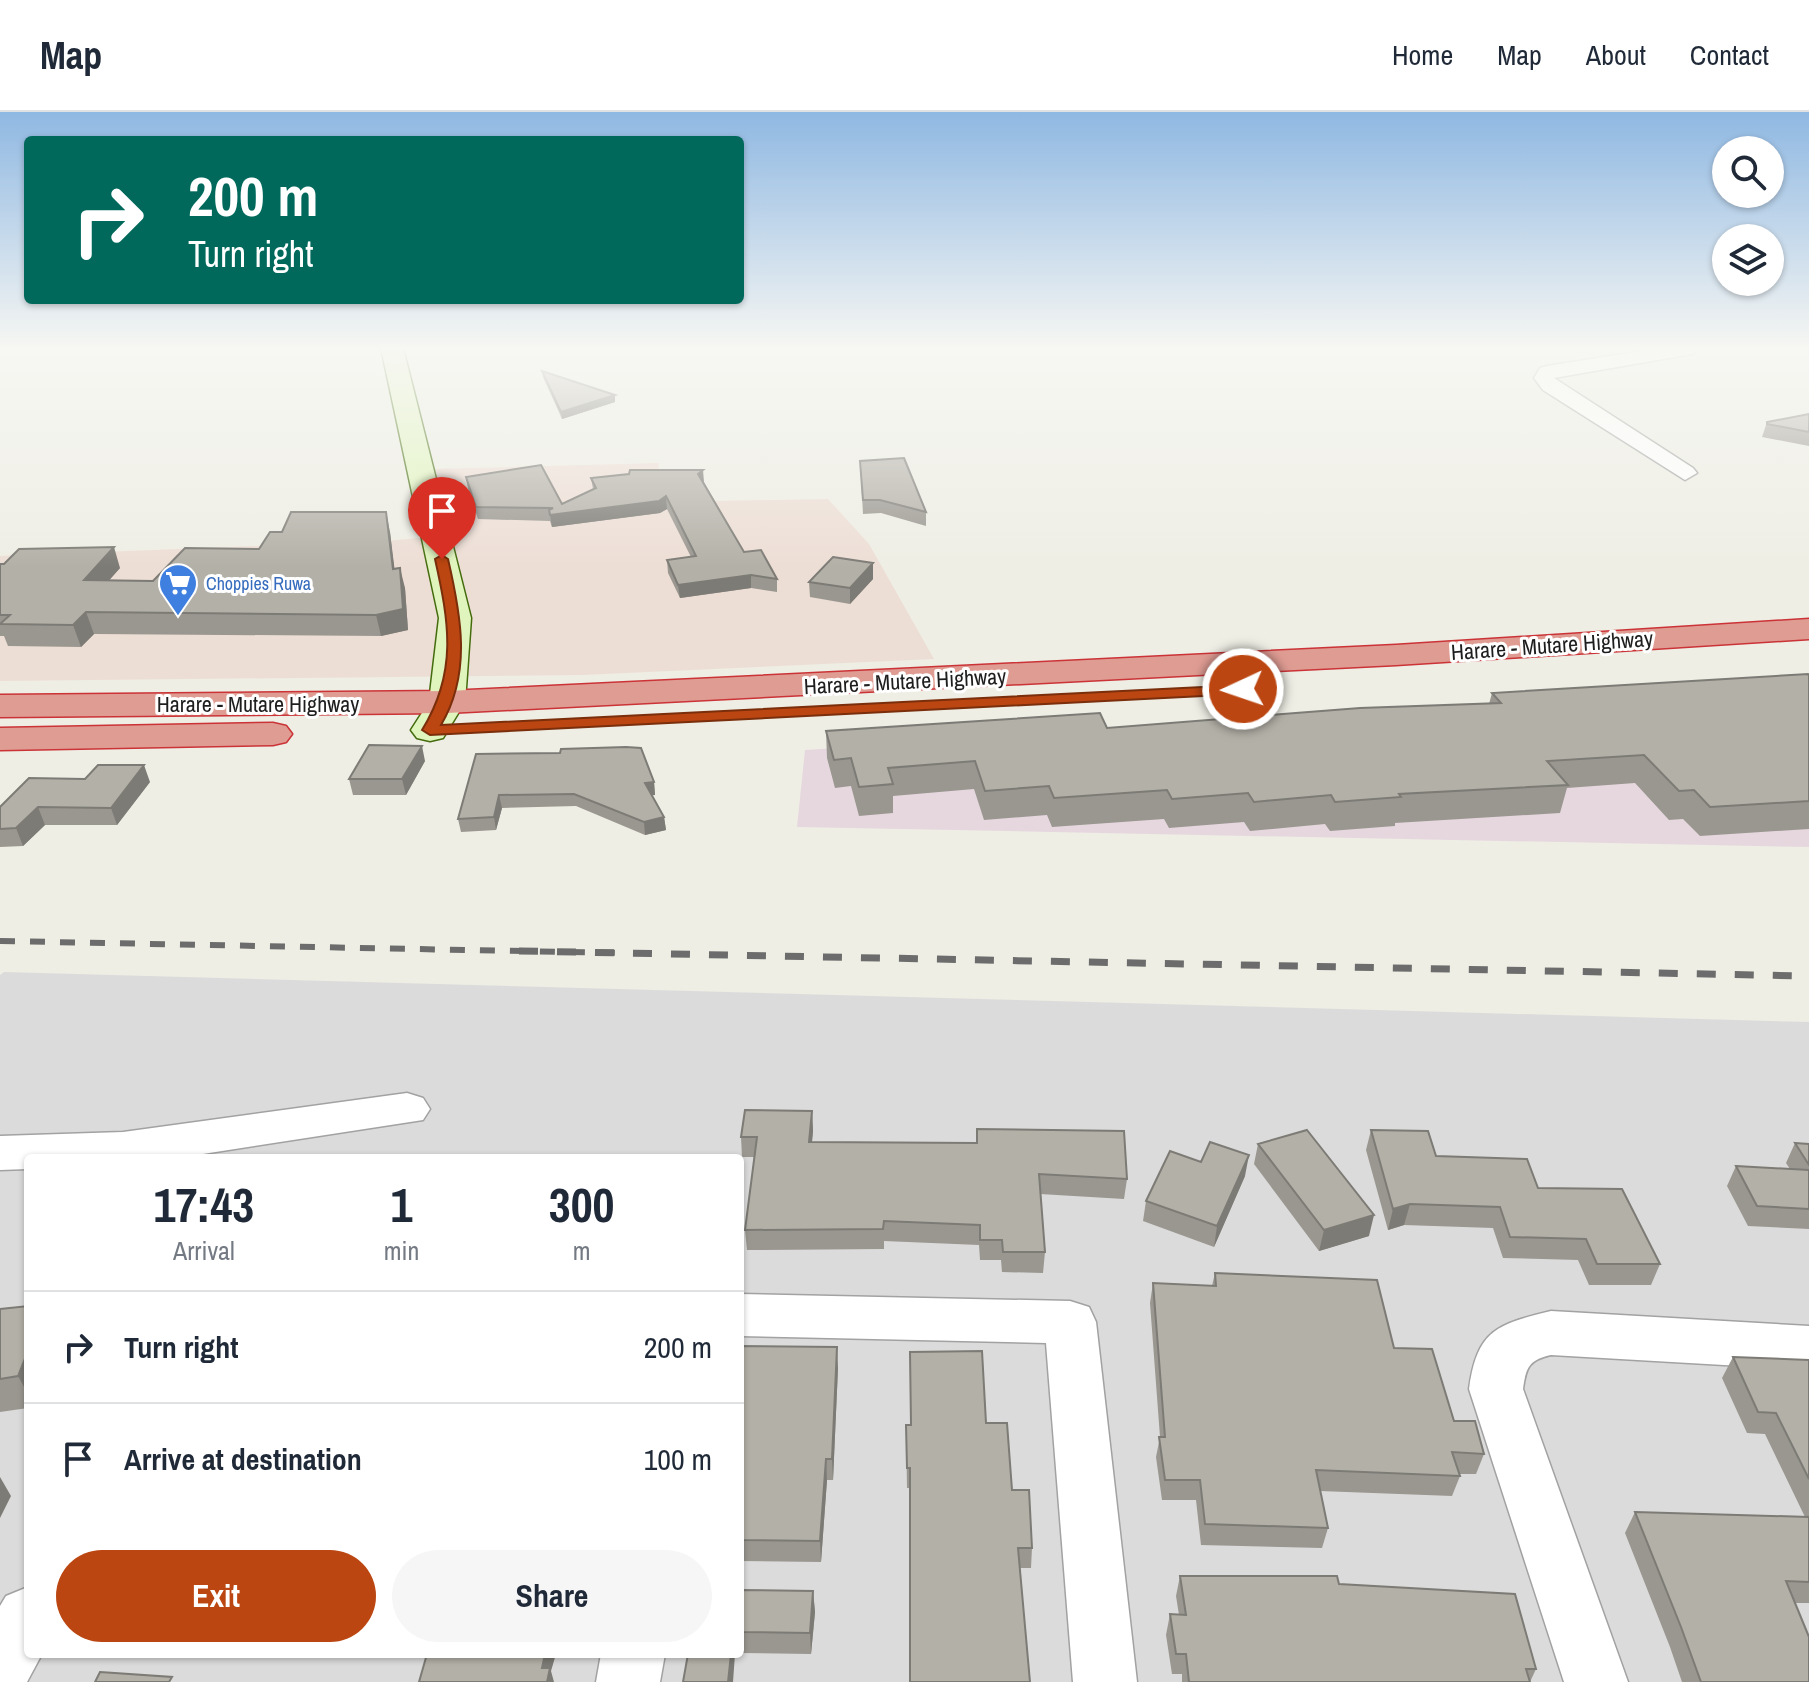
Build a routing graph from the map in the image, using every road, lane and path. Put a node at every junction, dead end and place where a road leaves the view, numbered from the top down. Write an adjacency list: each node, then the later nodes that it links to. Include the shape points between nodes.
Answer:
1 (409, 421): 7 (street, via 455,618)
2 (1605, 421): 3 (street)
3 (1685, 473)
4 (1809, 629): 7 (highway, Harare - Mutare Highway)
5 (1809, 657): 7 (highway, Harare - Mutare Highway, via 866,711)
6 (0, 706): 7 (highway, Harare - Mutare Highway)
7 (438, 716): 8 (highway, Harare - Mutare Highway)
8 (0, 739)
9 (407, 1109): 10 (street, via 123,1149)
10 (0, 1153)
11 (744, 1315): 17 (street, via 1070,1322)
12 (1809, 1348): 18 (street, via 1551,1333 1518,1341 1500,1359 1496,1389)
13 (24, 1624): 15 (street)
14 (632, 1658): 16 (street)
15 (0, 1667)
16 (628, 1682)
17 (1105, 1682)
18 (1596, 1682)

